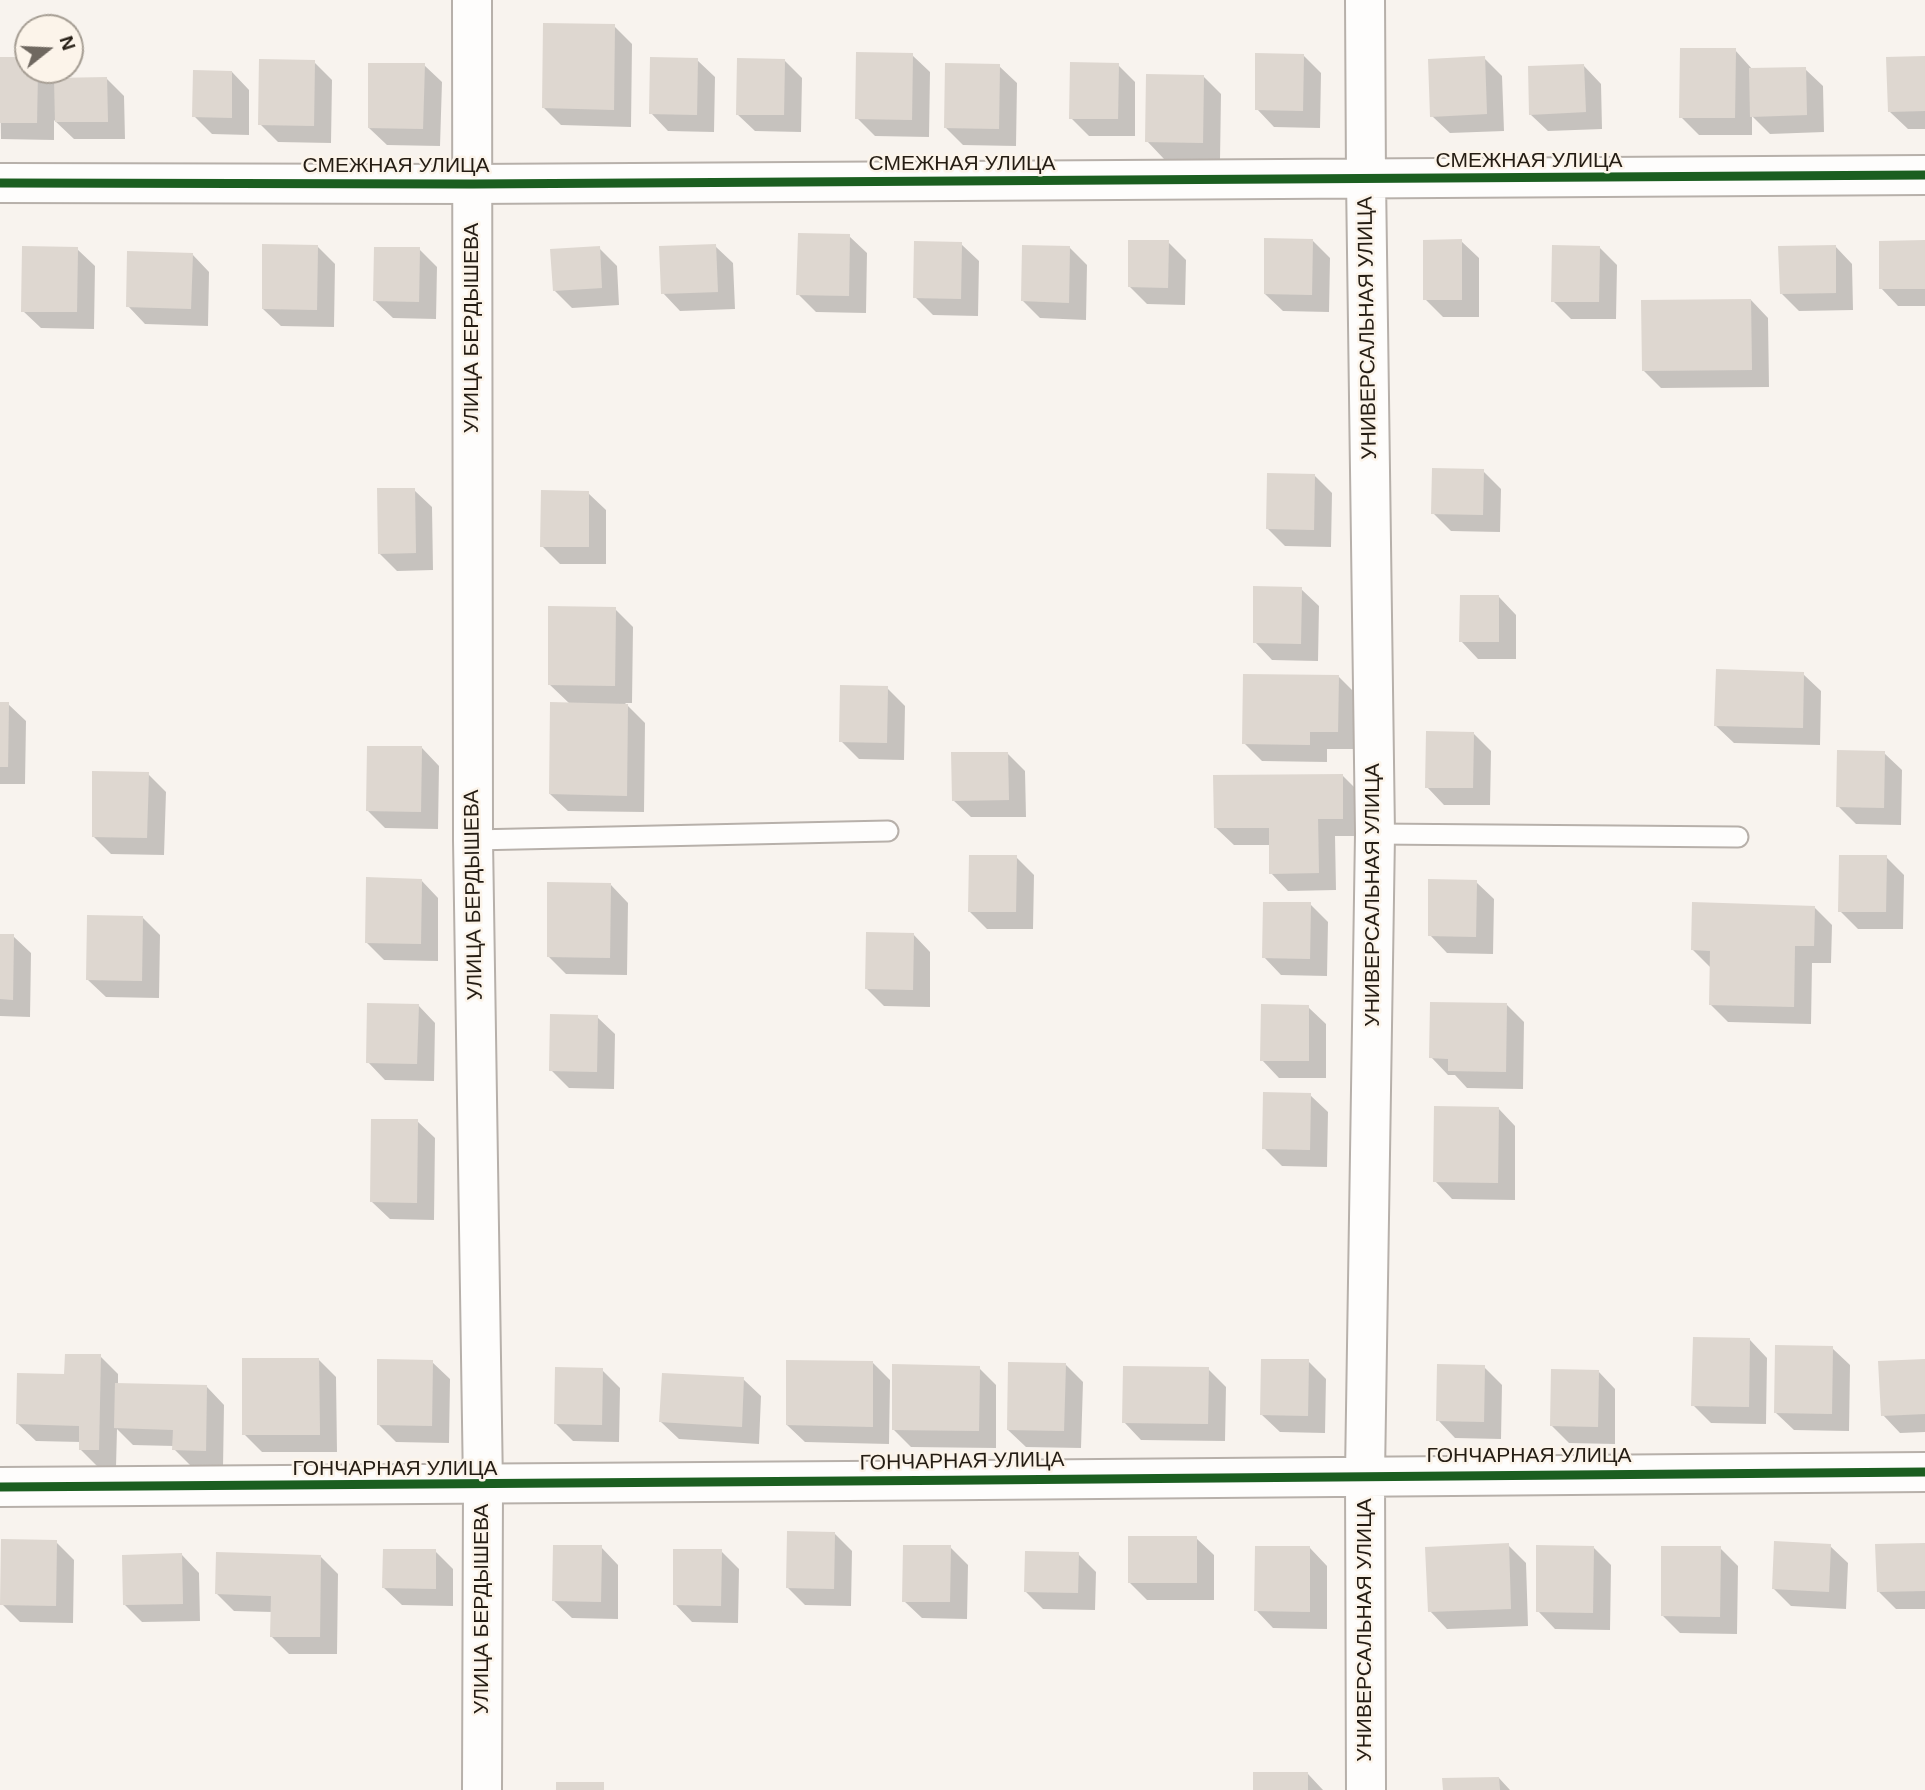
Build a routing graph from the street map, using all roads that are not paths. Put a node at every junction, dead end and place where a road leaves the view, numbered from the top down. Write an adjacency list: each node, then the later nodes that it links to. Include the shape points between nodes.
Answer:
1 (472, 0): 6 (street, УЛИЦА БЕРДЫШЕВА)
2 (1365, 0): 4 (street, УНИВЕРСАЛЬНАЯ УЛИЦА)
3 (1925, 175): 4 (street, СМЕЖНАЯ УЛИЦА)
4 (1366, 180): 6 (street, СМЕЖНАЯ УЛИЦА); 8 (street, УНИВЕРСАЛЬНАЯ УЛИЦА)
5 (0, 183): 6 (street, СМЕЖНАЯ УЛИЦА)
6 (472, 184): 10 (street, УЛИЦА БЕРДЫШЕВА)
7 (888, 831): 10 (lane)
8 (1375, 834): 9 (lane); 12 (street, УНИВЕРСАЛЬНАЯ УЛИЦА)
9 (1738, 836)
10 (473, 840): 13 (street, УЛИЦА БЕРДЫШЕВА)
11 (1925, 1472): 12 (street, ГОНЧАРНАЯ УЛИЦА)
12 (1365, 1474): 13 (street, ГОНЧАРНАЯ УЛИЦА); 16 (street, УНИВЕРСАЛЬНАЯ УЛИЦА)
13 (482, 1486): 14 (street, ГОНЧАРНАЯ УЛИЦА); 15 (street, УЛИЦА БЕРДЫШЕВА)
14 (0, 1487)
15 (482, 1790)
16 (1366, 1790)

